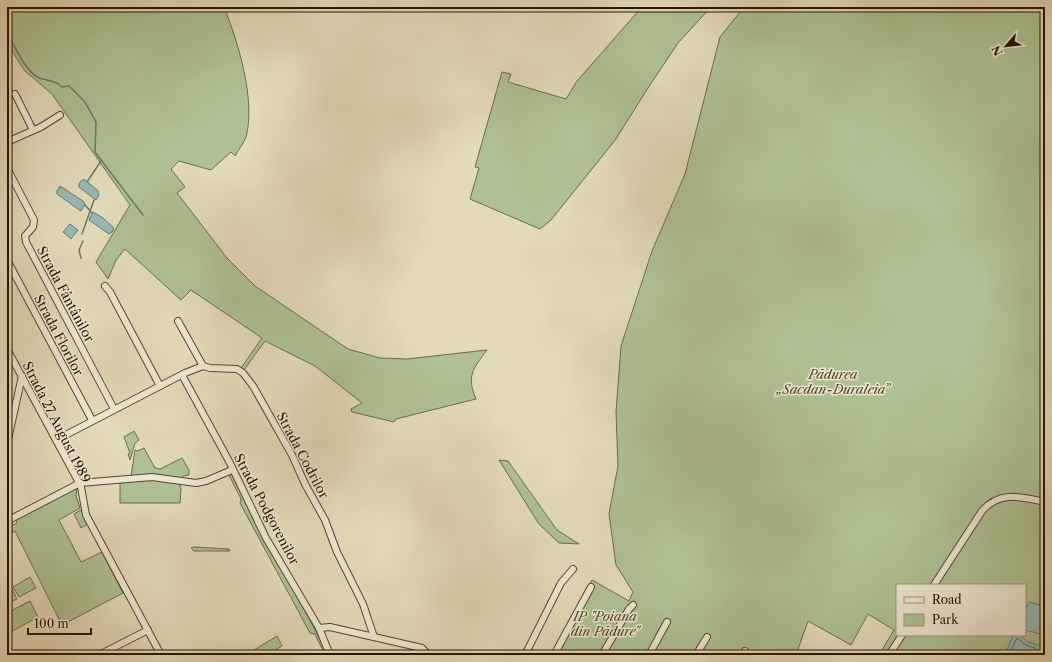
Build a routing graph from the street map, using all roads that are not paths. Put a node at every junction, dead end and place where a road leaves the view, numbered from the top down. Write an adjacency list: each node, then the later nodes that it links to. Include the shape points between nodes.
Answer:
1 (15, 94): 3 (street)
2 (60, 115): 3 (street)
3 (33, 130): 4 (street)
4 (7, 142)
5 (7, 168): 14 (street, Strada Fântânilor, via 34,220 33,226 25,236 26,242)
6 (7, 260): 15 (street, Strada Florilor)
7 (105, 286): 13 (street)
8 (178, 322): 10 (street)
9 (7, 349): 12 (street, Strada 27 August 1989)
10 (203, 366): 11 (street); 30 (street, Strada Codrilor, via 237,369 253,386 325,520 337,552 363,604)
11 (182, 375): 13 (street); 18 (street, Strada Podgorenilor)
12 (22, 376): 16 (street, Strada 27 August 1989); 17 (street)
13 (160, 386): 14 (street)
14 (114, 409): 15 (street)
15 (92, 420): 16 (street)
16 (56, 440): 19 (street, Strada 27 August 1989)
17 (7, 444)
18 (232, 470): 19 (street, via 196,483 152,477); 27 (street, Strada Podgorenilor, via 266,538)
19 (80, 483): 21 (street); 28 (street, Strada 27 August 1989, via 86,515)
20 (1045, 502): 23 (street, via 1014,496 999,497 990,502)
21 (7, 521)
22 (573, 569): 36 (street, via 561,582)
23 (935, 584)
24 (591, 587): 37 (street)
25 (633, 605): 38 (street)
26 (667, 622): 39 (street)
27 (319, 628): 30 (street, via 330,627); 34 (street, Strada Podgorenilor)
28 (148, 630): 32 (street); 33 (street, Strada 27 August 1989)
29 (901, 636): 41 (street)
30 (374, 637): 35 (street, via 422,648)
31 (707, 637): 40 (street)
32 (100, 655)
33 (161, 655)
34 (330, 655)
35 (429, 655)
36 (525, 655)
37 (554, 655)
38 (602, 655)
39 (649, 655)
40 (696, 655)
41 (889, 655)

